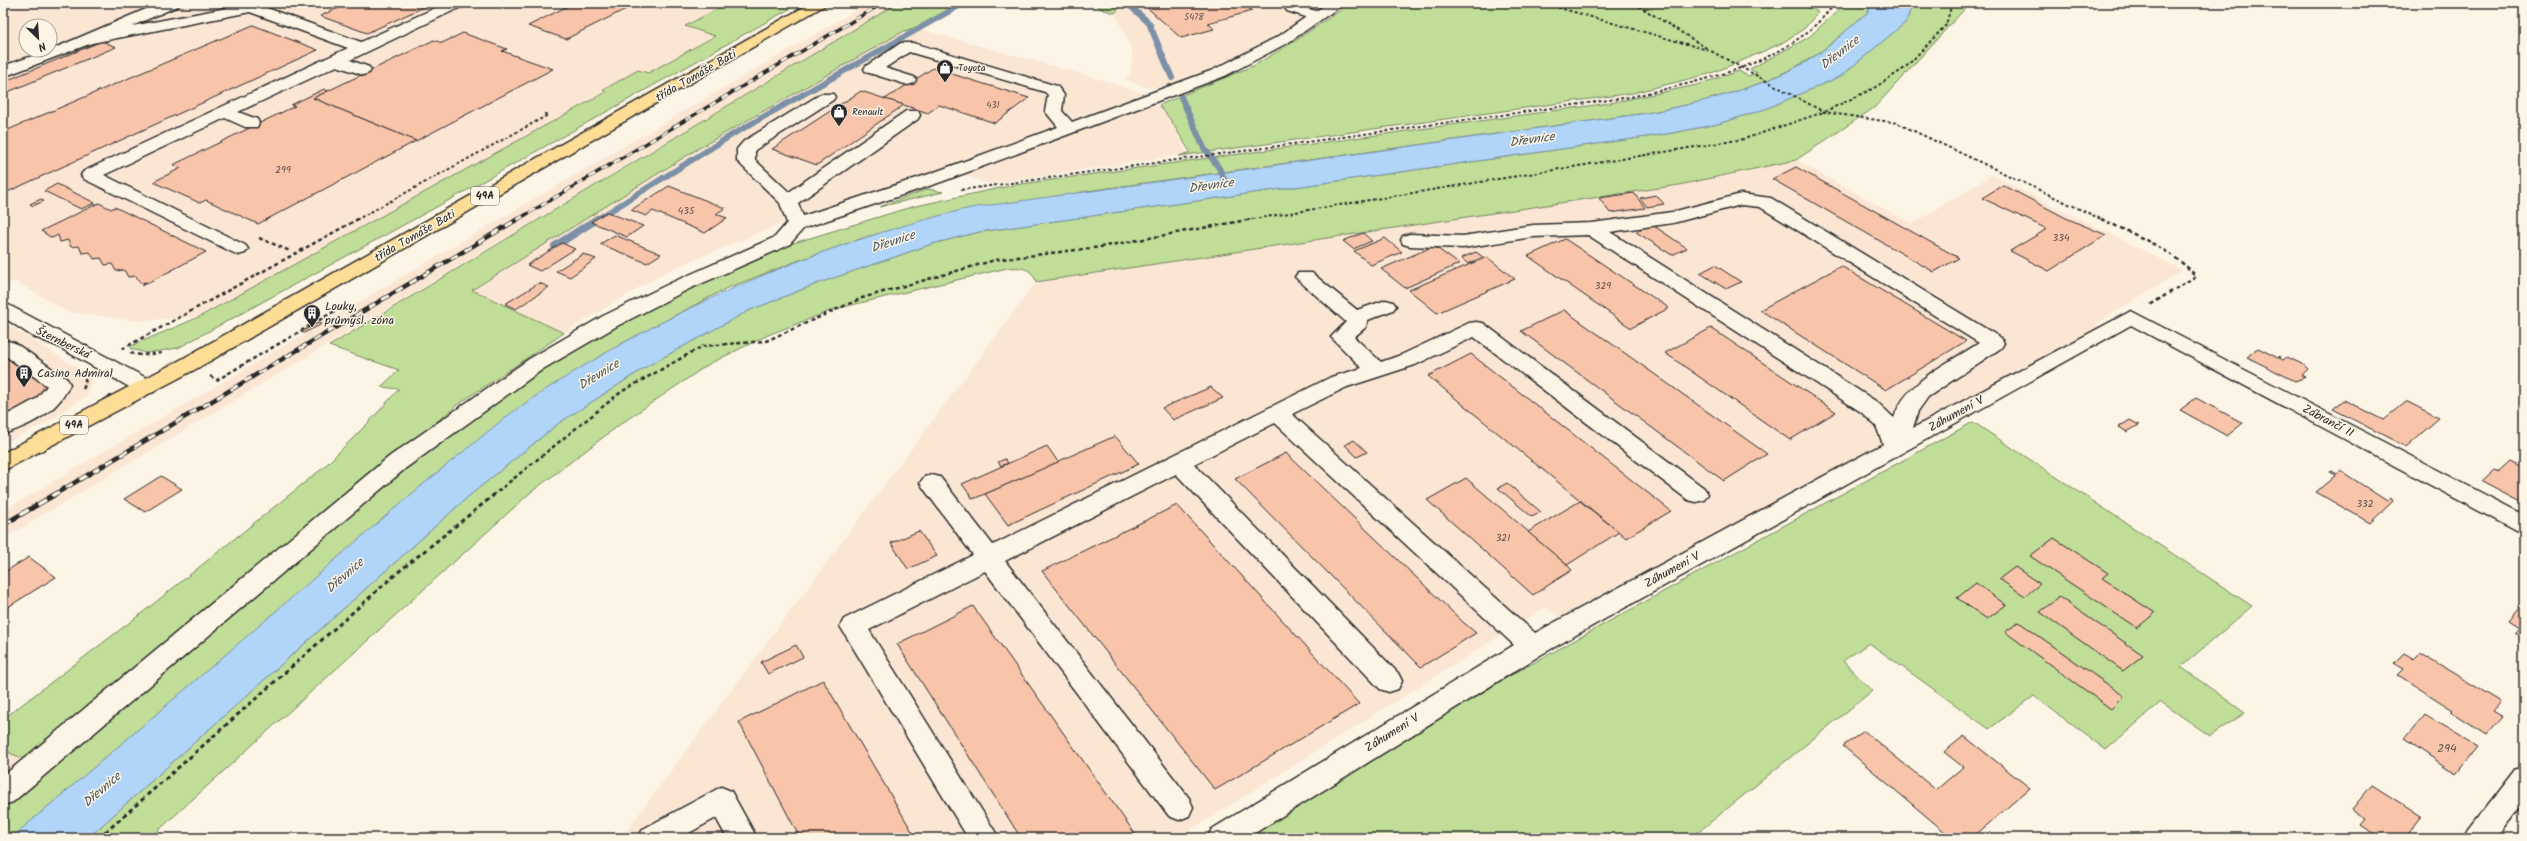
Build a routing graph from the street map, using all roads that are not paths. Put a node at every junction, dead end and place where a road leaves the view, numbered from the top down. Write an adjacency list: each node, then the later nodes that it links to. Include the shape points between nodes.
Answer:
1 (173, 3): 7 (street)
2 (458, 3): 8 (street)
3 (822, 3): 31 (main road, třída Tomáše Bati / 49A, via 388,252)
4 (1338, 3): 6 (street)
5 (1292, 8): 6 (street)
6 (1317, 16): 17 (street, via 1284,39 1242,62)
7 (88, 39): 8 (street, via 251,7); 11 (street)
8 (362, 48): 9 (street)
9 (336, 60): 10 (street); 14 (street)
10 (363, 70)
11 (3, 72)
12 (908, 80): 17 (street, via 872,69 907,46 1051,89 1056,95 1052,105 1054,114)
13 (827, 97): 18 (street, via 746,149 746,161)
14 (224, 112): 16 (street); 22 (street, via 90,175)
15 (912, 115): 18 (street)
16 (251, 123)
17 (1070, 129): 19 (street)
18 (788, 201): 19 (street)
19 (797, 224): 44 (street, via 782,241 680,286 610,321 536,364 398,462)
20 (1592, 230): 21 (street, via 1533,232 1463,242); 34 (street, via 1869,407 1885,422); 34 (street, via 1673,217 1741,199 1765,202 1994,343 1920,392 1907,410)
21 (1410, 240)
22 (238, 249)
23 (1305, 277): 27 (street)
24 (1386, 306): 27 (street)
25 (3, 308): 28 (street, Šternberská)
26 (2131, 317): 34 (street, Záhumení V); 39 (street, Zábrančí II)
27 (1356, 318): 30 (street, via 1359,322 1341,337)
28 (34, 329): 29 (street); 31 (street, Šternberská, via 64,341)
29 (5, 345): 33 (street, via 59,384 52,398)
30 (1376, 370): 32 (street, via 1339,382); 38 (street, via 1408,360 1476,328)
31 (146, 387): 35 (main road, třída Tomáše Bati / 49A)
32 (1277, 413): 36 (street); 41 (street)
33 (3, 426)
34 (1896, 447): 41 (street, Záhumení V)
35 (3, 463)
36 (1179, 463): 40 (street); 42 (street)
37 (932, 483): 40 (street)
38 (1696, 494)
39 (2524, 526)
40 (990, 557): 45 (street); 48 (street, via 853,626)
41 (1533, 647): 49 (street, Záhumení V)
42 (1389, 681)
43 (2524, 781): 50 (street)
44 (3, 793)
45 (1179, 807)
46 (653, 838): 47 (street, via 721,800)
47 (742, 838)
48 (984, 838)
49 (1222, 838)
50 (2479, 838)

